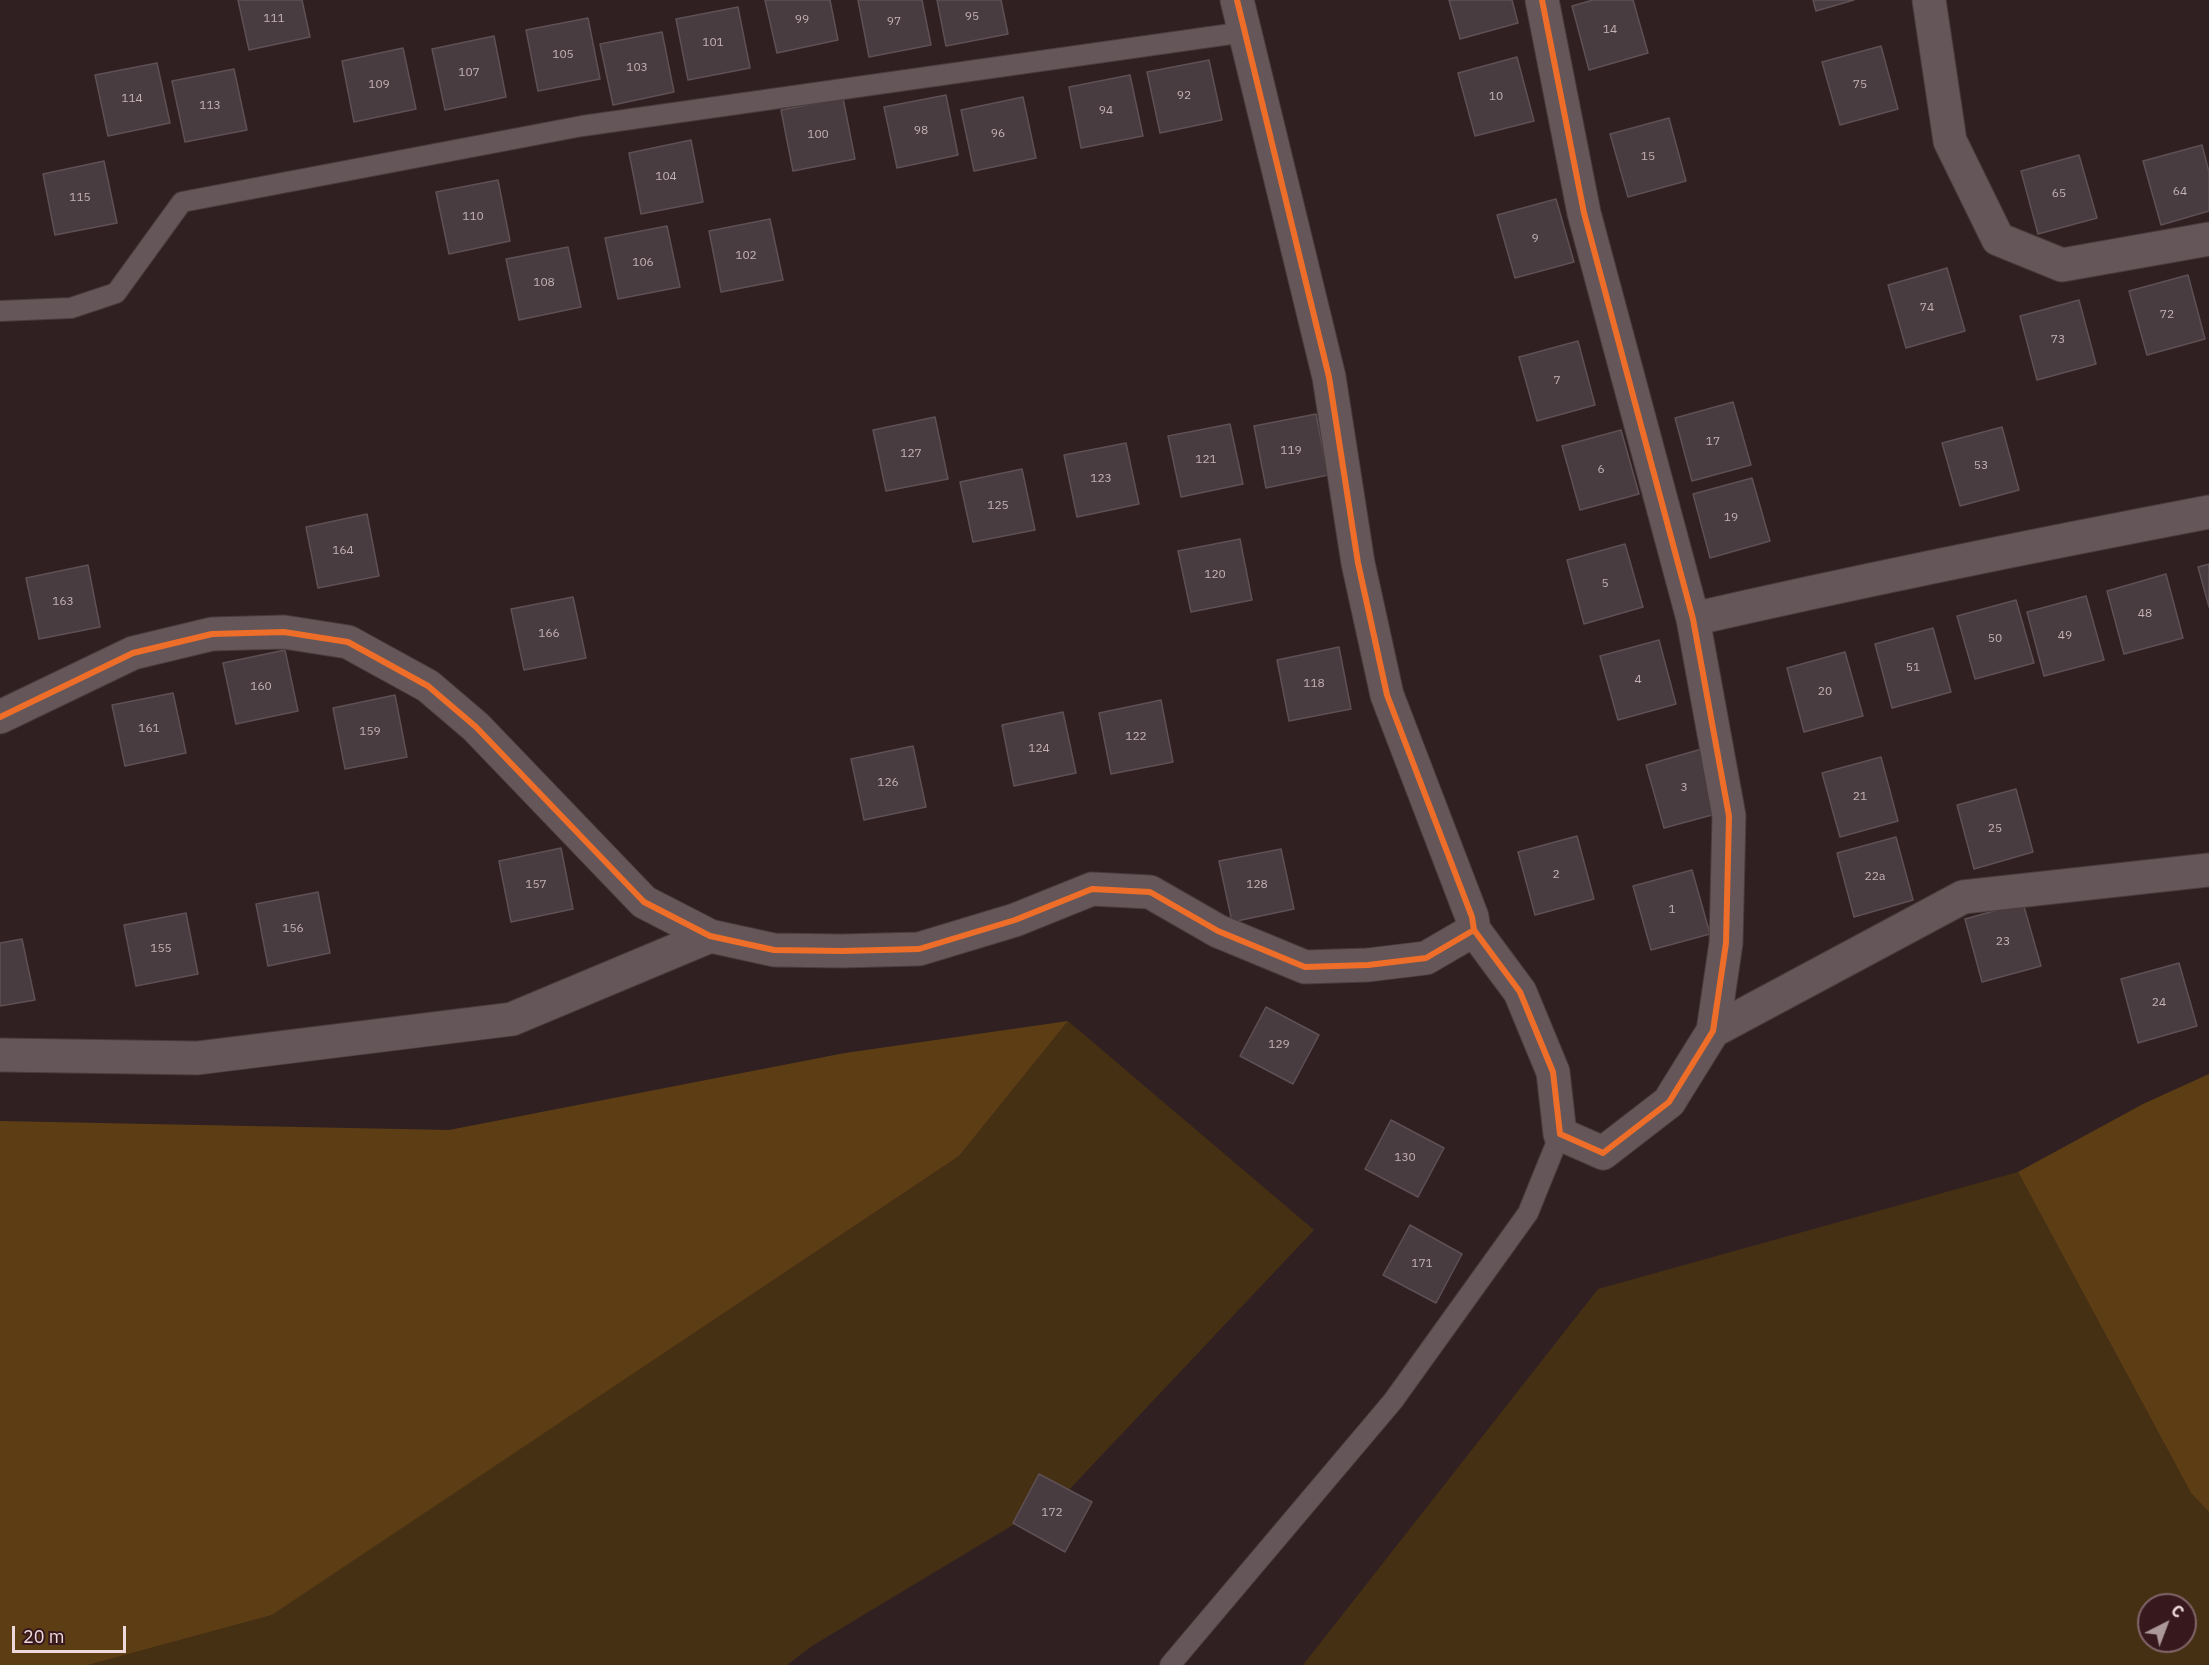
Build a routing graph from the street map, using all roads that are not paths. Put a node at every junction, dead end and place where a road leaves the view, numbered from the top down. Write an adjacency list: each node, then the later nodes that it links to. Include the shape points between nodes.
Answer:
1 (1237, 0): 4 (street)
2 (1542, 0): 8 (street, via 1584,213)
3 (1929, 0): 5 (street, via 1950,141 1998,239 2062,265)
4 (1245, 32): 6 (lane, via 582,126 182,202 116,293 71,308); 11 (street, via 1329,377 1358,563 1387,694)
5 (2209, 240)
6 (0, 311)
7 (2209, 512): 8 (street)
8 (1693, 619): 13 (street, via 1728,816 1726,943)
9 (0, 717): 12 (street, via 133,653 212,634 284,632 348,642 428,686 476,727 644,902)
10 (2209, 870): 13 (street, via 1963,897)
11 (1474, 930): 12 (street, via 1426,958 1305,967 1218,931 1150,892 1092,889 1015,920 919,949 774,950); 15 (street, via 1520,992 1553,1072)
12 (710, 936): 14 (street, via 512,1019 197,1058)
13 (1713, 1031): 15 (street, via 1669,1102 1603,1153)
14 (0, 1055)
15 (1560, 1134): 16 (lane, via 1528,1213 1393,1401)
16 (1170, 1665)

